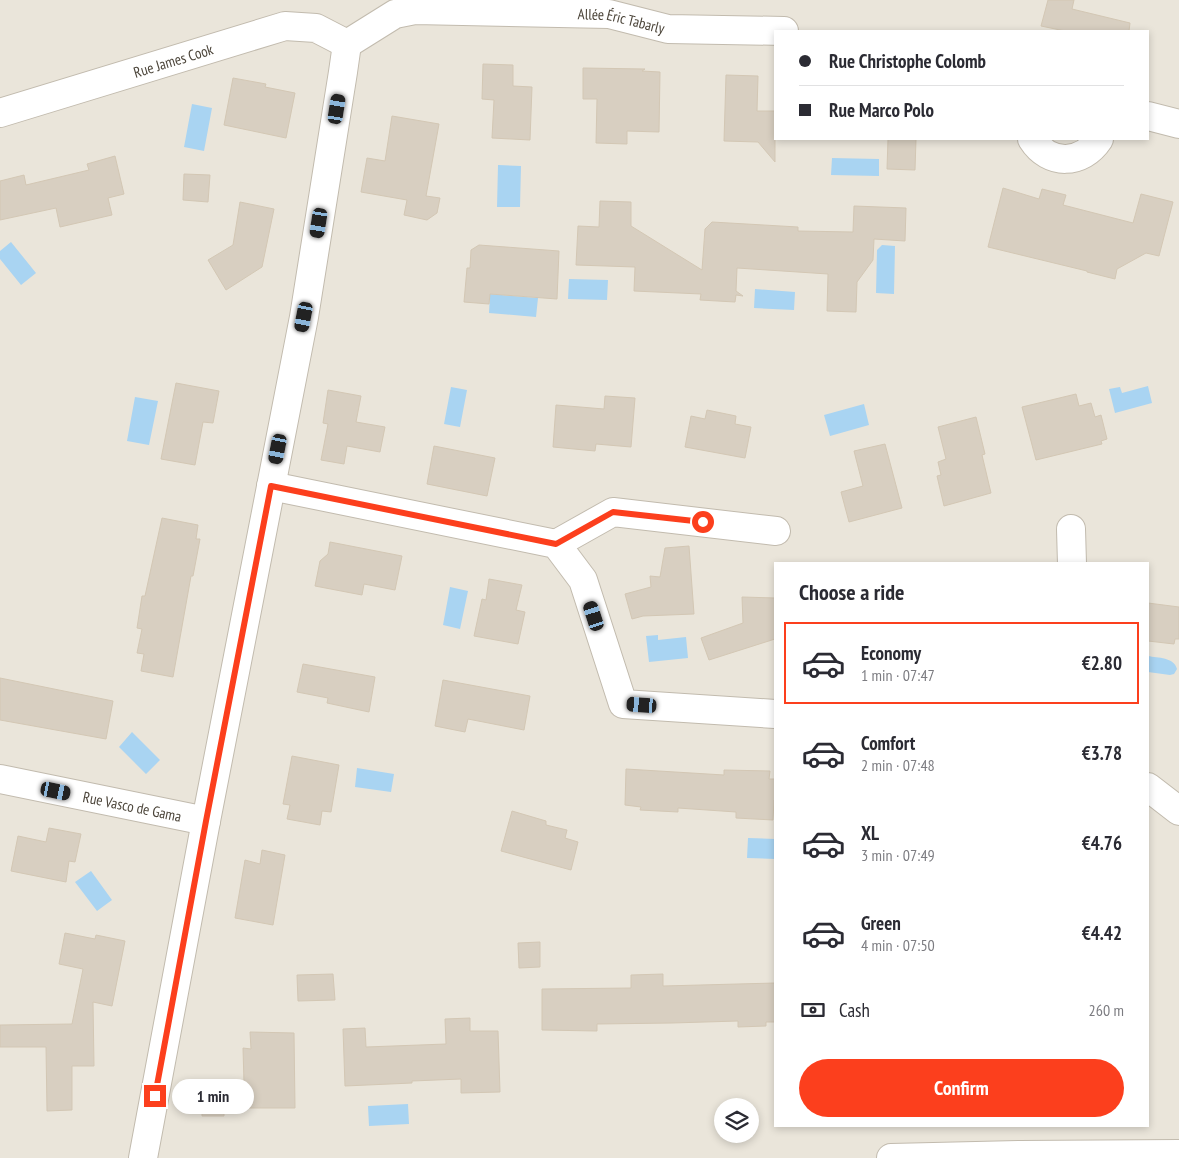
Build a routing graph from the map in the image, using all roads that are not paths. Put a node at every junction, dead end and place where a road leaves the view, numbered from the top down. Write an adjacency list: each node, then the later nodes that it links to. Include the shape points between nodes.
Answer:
1 (774, 31): 2 (street, Allée Éric Tabarly, via 668,29 609,14 415,10 395,14)
2 (346, 44): 3 (street, Rue James Cook, via 316,28 285,26); 8 (street, via 304,317)
3 (0, 114)
4 (1149, 116): 5 (street)
5 (1179, 124)
6 (1033, 140): 7 (street, via 1046,154 1069,159 1081,156)
7 (1098, 140)
8 (271, 486): 11 (street); 17 (street)
9 (1071, 529): 12 (street)
10 (776, 531): 11 (street, via 613,512)
11 (556, 544): 13 (street, via 582,580 623,704)
12 (1072, 562)
13 (774, 714)
14 (0, 780): 17 (street, Rue Vasco de Gama)
15 (1149, 788): 16 (street)
16 (1179, 811)
17 (206, 821): 19 (street)
18 (1179, 1154): 20 (street)
19 (143, 1158)
20 (891, 1158)

